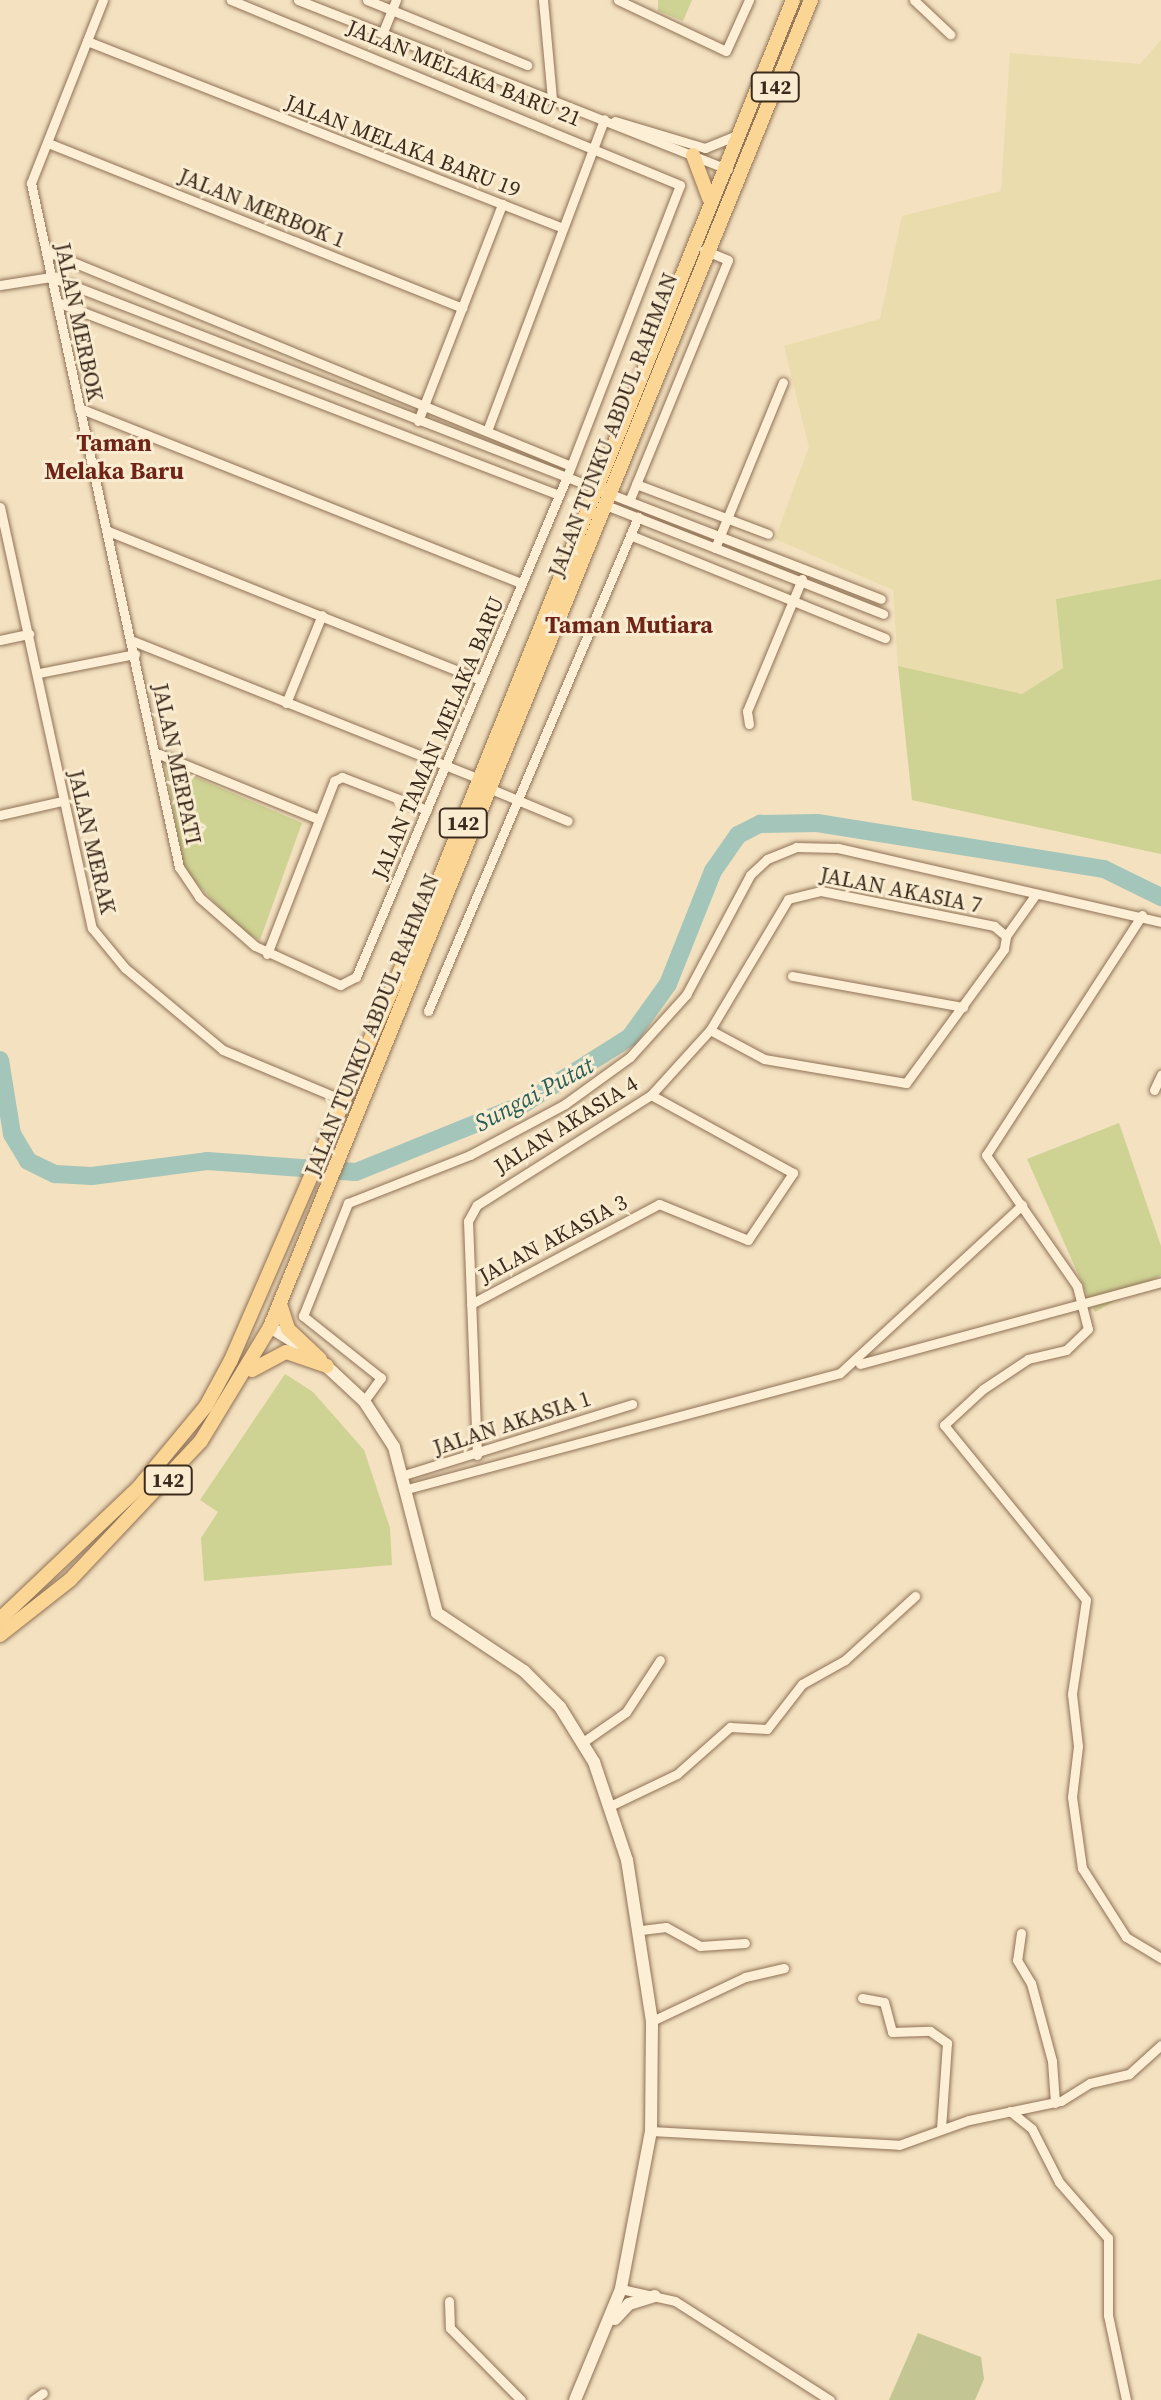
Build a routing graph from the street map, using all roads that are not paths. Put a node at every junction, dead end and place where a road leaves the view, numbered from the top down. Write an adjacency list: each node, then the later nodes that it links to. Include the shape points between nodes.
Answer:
1 (103, 0): 16 (street)
2 (231, 0): 22 (street, JALAN MELAKA BARU 21)
3 (298, 0): 14 (street)
4 (367, 0): 12 (street)
5 (543, 0): 18 (street)
6 (618, 0): 13 (street)
7 (650, 0): 13 (street)
8 (749, 0): 13 (street, via 726,51)
9 (793, 0): 20 (main road, JALAN TUNKU ABDUL RAHMAN / 142)
10 (811, 0): 25 (main road, JALAN TUNKU ABDUL RAHMAN / 142)
11 (914, 0): 15 (street)
12 (394, 5): 14 (street); 17 (street)
13 (645, 12)
14 (383, 32): 18 (street)
15 (950, 34)
16 (87, 41): 21 (street); 26 (street, JALAN MELAKA BARU 19)
17 (527, 65)
18 (552, 98): 19 (street)
19 (604, 119): 20 (street, via 705,148); 22 (street); 23 (street)
20 (737, 134): 24 (main road, JALAN TUNKU ABDUL RAHMAN / 142)
21 (48, 143): 30 (street, JALAN MERBOK, via 31,183); 34 (street, JALAN MERBOK 1)
22 (594, 144): 28 (street); 45 (street, JALAN MELAKA BARU 21, via 674,177 679,191)
23 (693, 155): 24 (street); 27 (main road, via 709,184)
24 (722, 167): 25 (street); 27 (main road, JALAN TUNKU ABDUL RAHMAN / 142)
25 (738, 174): 29 (main road, JALAN TUNKU ABDUL RAHMAN / 142)
26 (502, 204): 28 (street, JALAN MELAKA BARU 19); 34 (street)
27 (708, 206): 50 (main road, JALAN TUNKU ABDUL RAHMAN / 142)
28 (563, 228): 44 (street)
29 (704, 250): 48 (street, via 728,260); 50 (main road, JALAN TUNKU ABDUL RAHMAN / 142)
30 (46, 251): 31 (street, JALAN MERBOK); 35 (street)
31 (51, 277): 32 (street); 33 (street, JALAN MERBOK); 36 (street)
32 (0, 285)
33 (57, 302): 37 (street); 41 (street, JALAN MERBOK)
34 (462, 308): 40 (street)
35 (274, 344): 36 (street); 40 (street)
36 (267, 360): 37 (street); 39 (street)
37 (260, 377): 42 (street)
38 (783, 382): 54 (street)
39 (352, 394): 42 (street); 43 (street)
40 (424, 406): 43 (street); 44 (street)
41 (79, 408): 46 (street, JALAN MERBOK); 63 (street)
42 (345, 411): 49 (street)
43 (418, 421): 47 (street)
44 (487, 431): 45 (street)
45 (571, 466): 47 (street, JALAN TAMAN MELAKA BARU)
46 (92, 469): 55 (street, JALAN MERPATI)
47 (566, 479): 49 (street, JALAN TAMAN MELAKA BARU); 50 (street)
48 (636, 484): 51 (street); 54 (street)
49 (559, 495): 63 (street, JALAN TAMAN MELAKA BARU)
50 (602, 495): 51 (street); 53 (street); 79 (main road, JALAN TUNKU ABDUL RAHMAN / 142)
51 (630, 499): 58 (street)
52 (0, 507): 59 (street, JALAN MERAK)
53 (638, 517): 57 (street); 60 (street)
54 (727, 518): 56 (street); 58 (street)
55 (108, 531): 67 (street); 71 (street, JALAN MERPATI)
56 (768, 534)
57 (630, 535): 65 (street); 81 (street)
58 (720, 535): 60 (street); 61 (street)
59 (3, 540): 68 (street, JALAN MERAK)
60 (715, 548): 62 (street)
61 (806, 569): 62 (street); 64 (street)
62 (801, 582): 65 (street); 66 (street)
63 (522, 583): 74 (street, JALAN TAMAN MELAKA BARU)
64 (881, 599)
65 (793, 601): 69 (street); 76 (street, via 747,711)
66 (883, 614)
67 (322, 615): 74 (street); 75 (street)
68 (29, 634): 70 (street); 73 (street, JALAN MERAK)
69 (885, 638)
70 (0, 640)
71 (133, 641): 72 (street, JALAN MERPATI); 75 (street)
72 (135, 654): 73 (street); 77 (street, JALAN MERPATI)
73 (39, 673): 80 (street, JALAN MERAK)
74 (481, 680): 78 (street, JALAN TAMAN MELAKA BARU)
75 (286, 703): 78 (street)
76 (749, 724)
77 (159, 754): 84 (street); 91 (street, JALAN MERPATI, via 183,875)
78 (446, 765): 79 (street); 82 (street, JALAN TAMAN MELAKA BARU)
79 (486, 784): 81 (street); 100 (main road, JALAN TUNKU ABDUL RAHMAN / 142); 103 (main road, JALAN TUNKU ABDUL RAHMAN / 142)
80 (62, 801): 83 (street); 100 (street, JALAN MERAK, via 92,928 125,968 223,1050)
81 (520, 801): 85 (street); 95 (street)
82 (427, 810): 84 (street, via 342,777); 93 (street, JALAN TAMAN MELAKA BARU, via 356,977)
83 (0, 815)
84 (318, 819): 91 (street)
85 (568, 821)
86 (1036, 894): 88 (street); 90 (street); 104 (street, via 838,848 777,853 750,875 686,995 630,1057 565,1104 470,1155 354,1196)
87 (788, 899): 90 (street, JALAN AKASIA 7, via 821,891 994,926); 96 (street, JALAN AKASIA 4)
88 (1142, 915): 89 (street); 101 (street, via 989,1146 988,1160)
89 (1161, 922)
90 (1006, 936): 94 (street)
91 (267, 954): 93 (street, JALAN MERPATI)
92 (792, 976): 94 (street)
93 (340, 985)
94 (963, 1007): 96 (street, via 916,1077 894,1085 764,1059)
95 (428, 1011)
96 (710, 1030): 99 (street, JALAN AKASIA 4)
97 (1161, 1075): 98 (street)
98 (1154, 1090)
99 (651, 1095): 108 (street, JALAN AKASIA 4, via 490,1193 468,1221); 108 (street, JALAN AKASIA 3, via 793,1173 748,1240 739,1241 659,1204)
100 (345, 1101): 102 (main road, JALAN TUNKU ABDUL RAHMAN / 142)
101 (1022, 1205): 107 (street); 111 (street)
102 (299, 1210): 109 (main road, via 267,1301); 115 (main road, JALAN TUNKU ABDUL RAHMAN / 142)
103 (318, 1217): 104 (street); 106 (main road, JALAN TUNKU ABDUL RAHMAN / 142)
104 (337, 1228): 113 (street, via 303,1316 381,1378)
105 (1161, 1282): 107 (street)
106 (280, 1303): 109 (main road, JALAN TUNKU ABDUL RAHMAN / 142); 110 (main road, via 288,1329)
107 (1085, 1303): 111 (street); 128 (street, via 1088,1329 1074,1344 1028,1359 958,1407 944,1425 1086,1600 1072,1694 1078,1746 1072,1797 1082,1868 1126,1937)
108 (471, 1304): 116 (street)
109 (270, 1327): 110 (main road); 112 (main road, JALAN TUNKU ABDUL RAHMAN / 142); 115 (main road, via 250,1339)
110 (327, 1366): 112 (main road, via 274,1353); 113 (main road)
111 (853, 1366): 118 (street)
112 (232, 1399): 121 (main road, JALAN TUNKU ABDUL RAHMAN / 142, via 156,1493 48,1600)
113 (364, 1401): 117 (main road, via 388,1434)
114 (632, 1404): 116 (street, JALAN AKASIA 1)
115 (200, 1414): 120 (main road, JALAN TUNKU ABDUL RAHMAN / 142, via 85,1544)
116 (477, 1455): 117 (street, JALAN AKASIA 1)
117 (404, 1475): 118 (main road)
118 (407, 1489): 123 (main road, via 437,1613 524,1671)
119 (915, 1596): 124 (street, via 845,1660 802,1684 767,1729 730,1727 677,1774)
120 (0, 1619)
121 (0, 1635)
122 (660, 1660): 123 (street, via 626,1712)
123 (583, 1742): 124 (main road)
124 (612, 1805): 125 (main road)
125 (641, 1930): 127 (street, via 666,1927 700,1946); 131 (main road)
126 (1021, 1933): 133 (street, via 1017,1960 1049,2048)
127 (745, 1943)
128 (1161, 1958)
129 (784, 1968): 131 (street, via 745,1977)
130 (862, 1998): 135 (street, via 884,2002 892,2032 930,2031 947,2043)
131 (652, 2021): 136 (main road)
132 (1161, 2045): 133 (street, via 1129,2074 1090,2083)
133 (1055, 2103): 134 (street)
134 (1010, 2111): 135 (street); 146 (street, via 1032,2129 1059,2182 1108,2238 1108,2315)
135 (941, 2129): 136 (street, via 885,2147)
136 (651, 2131): 137 (main road)
137 (621, 2289): 138 (street); 140 (main road)
138 (655, 2296): 140 (main road, via 629,2304); 145 (street, via 763,2353)
139 (449, 2301): 143 (street, via 450,2328)
140 (606, 2332): 144 (main road)
141 (43, 2393): 142 (street)
142 (33, 2400)
143 (521, 2400)
144 (575, 2400)
145 (830, 2400)
146 (1126, 2400)

